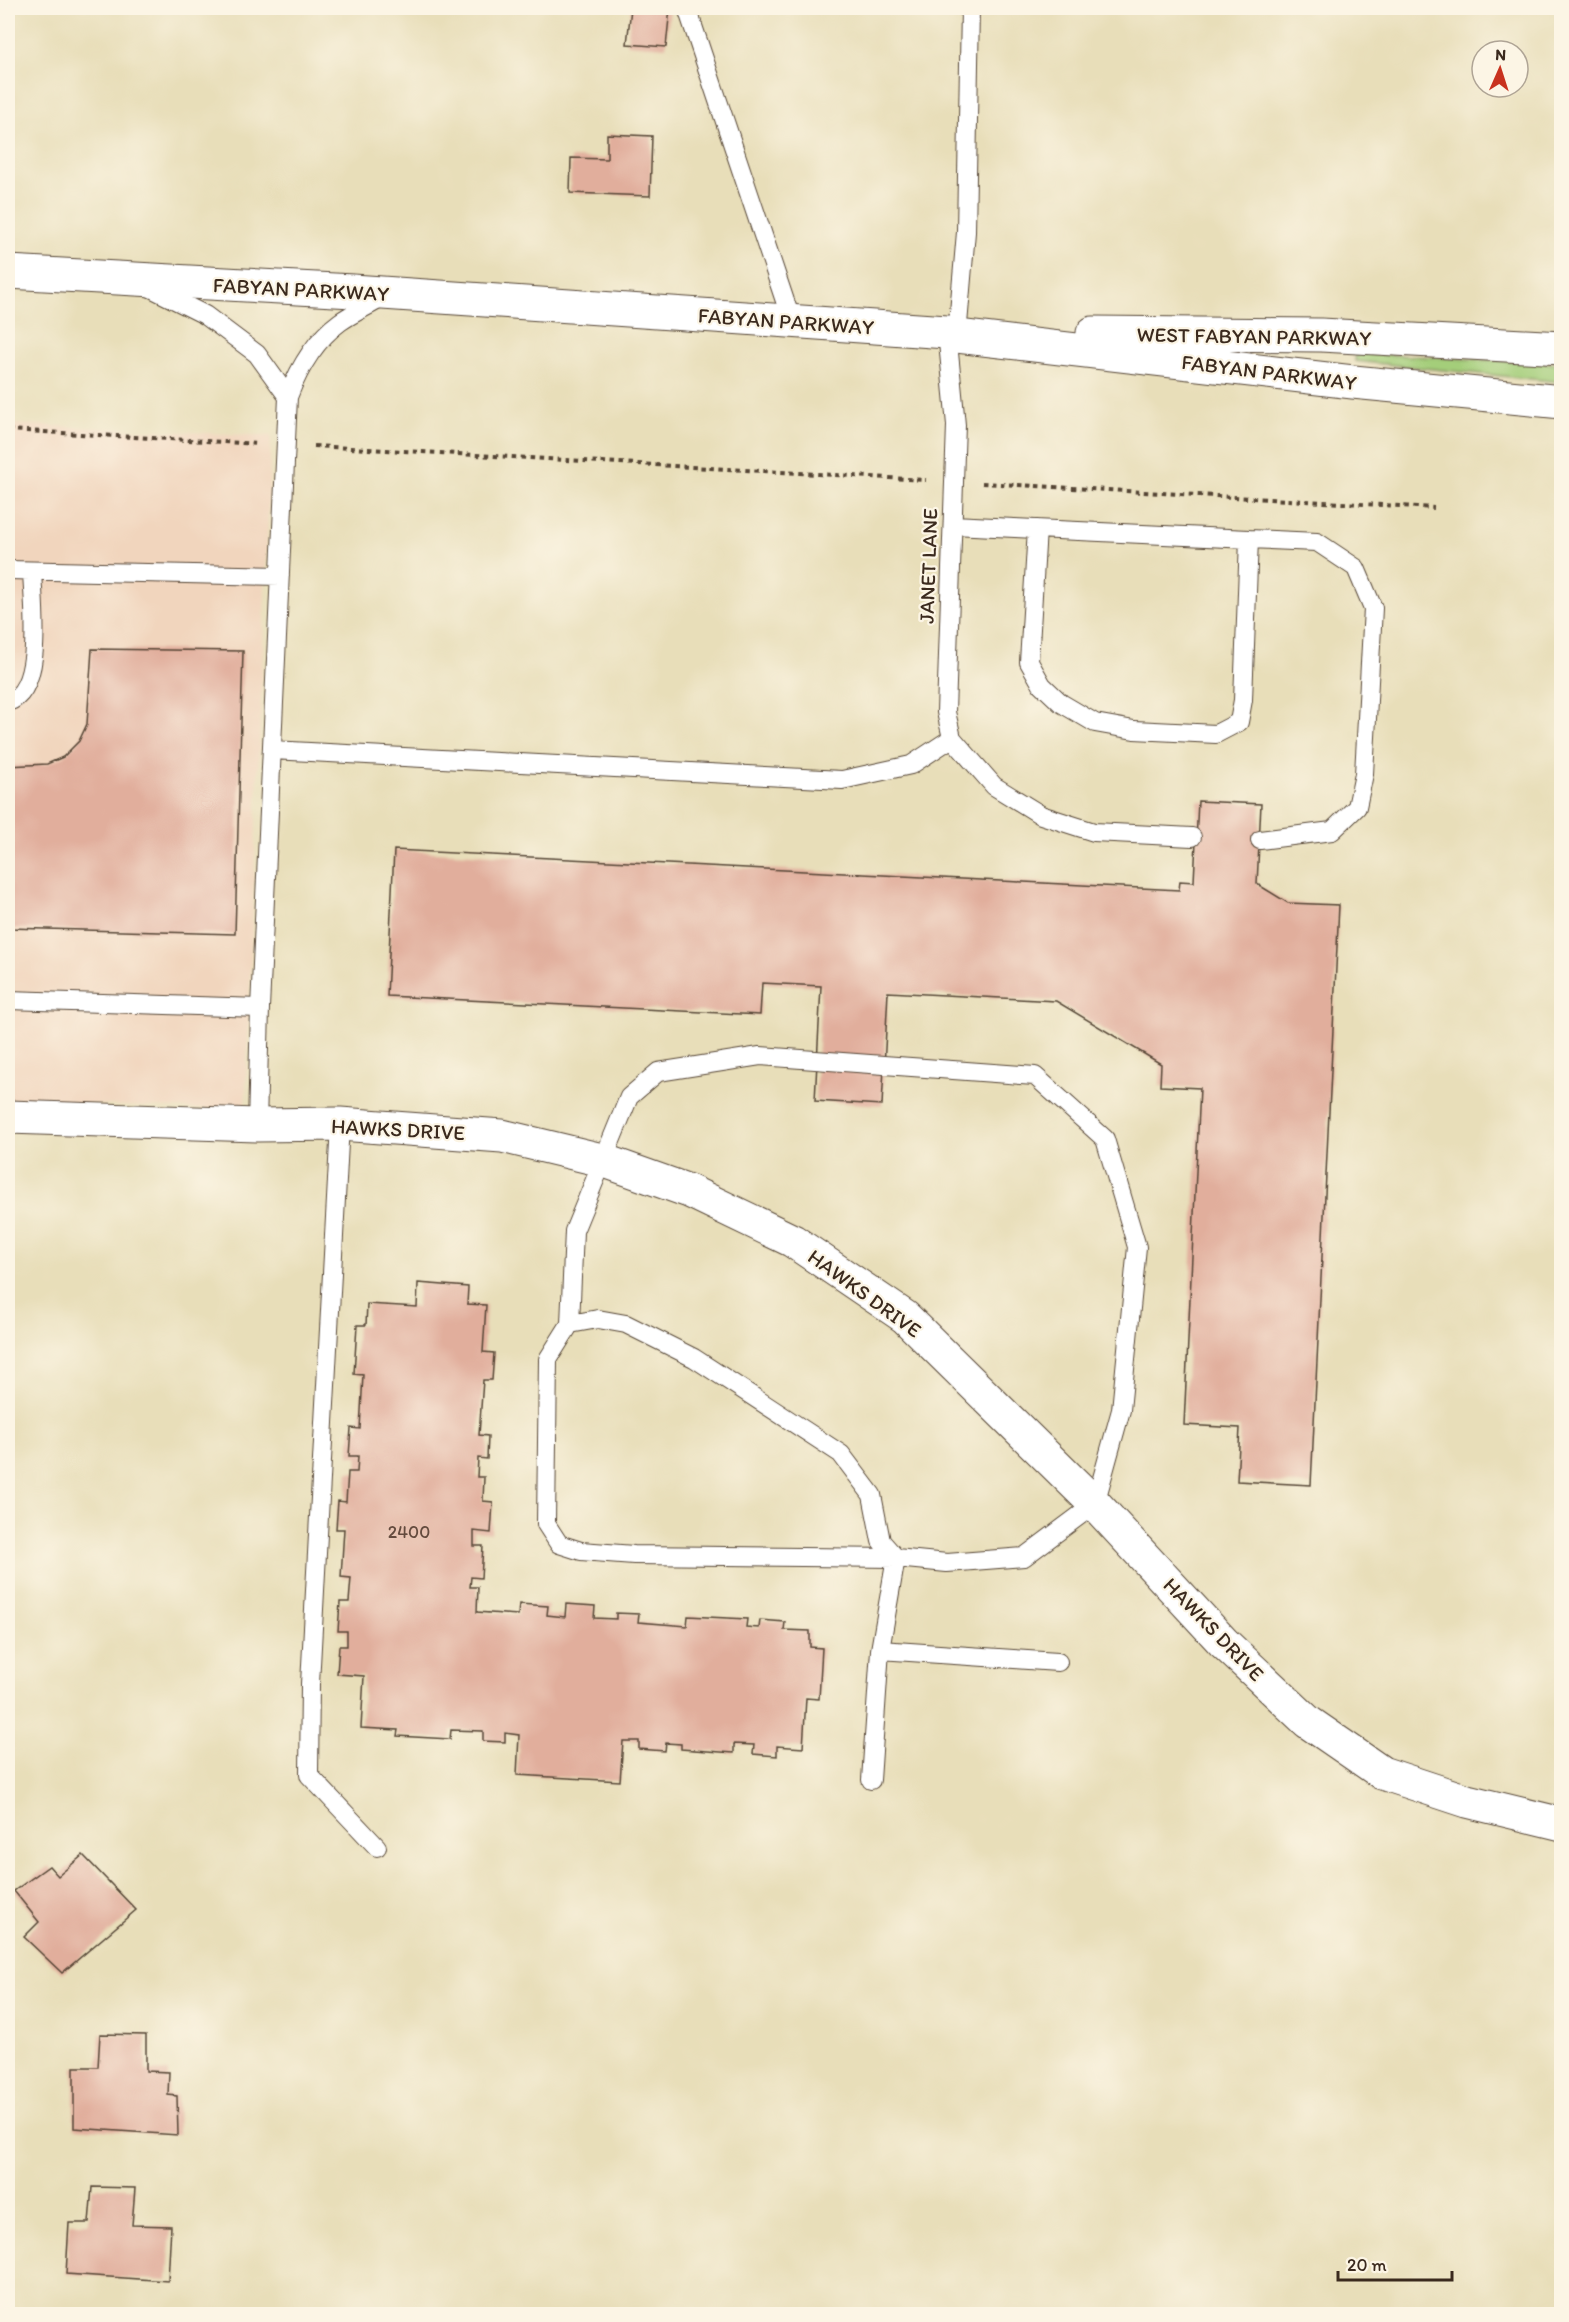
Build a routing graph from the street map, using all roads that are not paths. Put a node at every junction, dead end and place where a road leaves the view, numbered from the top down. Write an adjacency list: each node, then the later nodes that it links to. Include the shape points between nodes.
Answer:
1 (687, 8): 6 (lane)
2 (970, 8): 7 (lane, JANET LANE, via 966,232)
3 (8, 272): 4 (main road, FABYAN PARKWAY)
4 (131, 279): 5 (main road, FABYAN PARKWAY); 9 (lane, via 205,315 257,354)
5 (389, 294): 6 (main road, FABYAN PARKWAY); 9 (lane, via 340,322 316,345 299,369)
6 (792, 322): 7 (main road, FABYAN PARKWAY)
7 (954, 333): 8 (main road, WEST FABYAN PARKWAY, via 1321,335); 10 (main road, FABYAN PARKWAY, via 1353,382); 11 (lane, JANET LANE)
8 (1562, 348)
9 (288, 398): 16 (lane)
10 (1562, 402)
11 (953, 525): 12 (lane); 18 (lane, JANET LANE, via 946,712)
12 (1036, 529): 13 (lane); 13 (lane, via 1029,662 1042,685 1061,703 1095,723 1134,730 1216,734 1239,722)
13 (1249, 539): 21 (lane, via 1317,542 1356,568 1373,608 1364,774 1357,807 1332,831)
14 (8, 570): 15 (lane)
15 (32, 571): 16 (lane); 17 (lane, via 34,654 30,677 23,691)
16 (280, 576): 19 (lane)
17 (8, 702)
18 (952, 738): 19 (lane, via 911,765 842,780); 20 (lane, JANET LANE, via 994,786 1041,815 1094,832)
19 (272, 750): 23 (lane)
20 (1192, 837)
21 (1260, 840)
22 (8, 1000): 23 (lane)
23 (260, 1008): 26 (lane)
24 (8, 1117): 26 (main road, HAWKS DRIVE)
25 (340, 1124): 26 (main road, HAWKS DRIVE); 27 (main road, HAWKS DRIVE, via 502,1136); 35 (lane, via 310,1683 309,1775)
26 (257, 1125)
27 (602, 1160): 28 (lane, via 574,1231); 29 (main road, HAWKS DRIVE, via 689,1191 793,1241 905,1317); 29 (lane, via 629,1097 658,1072 760,1056 1035,1076 1105,1139 1137,1247 1121,1410)
28 (570, 1324): 30 (lane, via 598,1320 626,1324 694,1358 841,1454 872,1495 881,1541); 30 (lane, via 548,1359 546,1524 559,1544 581,1551 634,1556)
29 (1095, 1504): 30 (lane, via 1024,1557 947,1563); 34 (main road, HAWKS DRIVE, via 1223,1642 1308,1722 1382,1773 1467,1801)
30 (896, 1558): 31 (lane)
31 (880, 1650): 32 (lane); 33 (lane)
32 (1058, 1662)
33 (871, 1780)
34 (1562, 1824)
35 (377, 1847)

